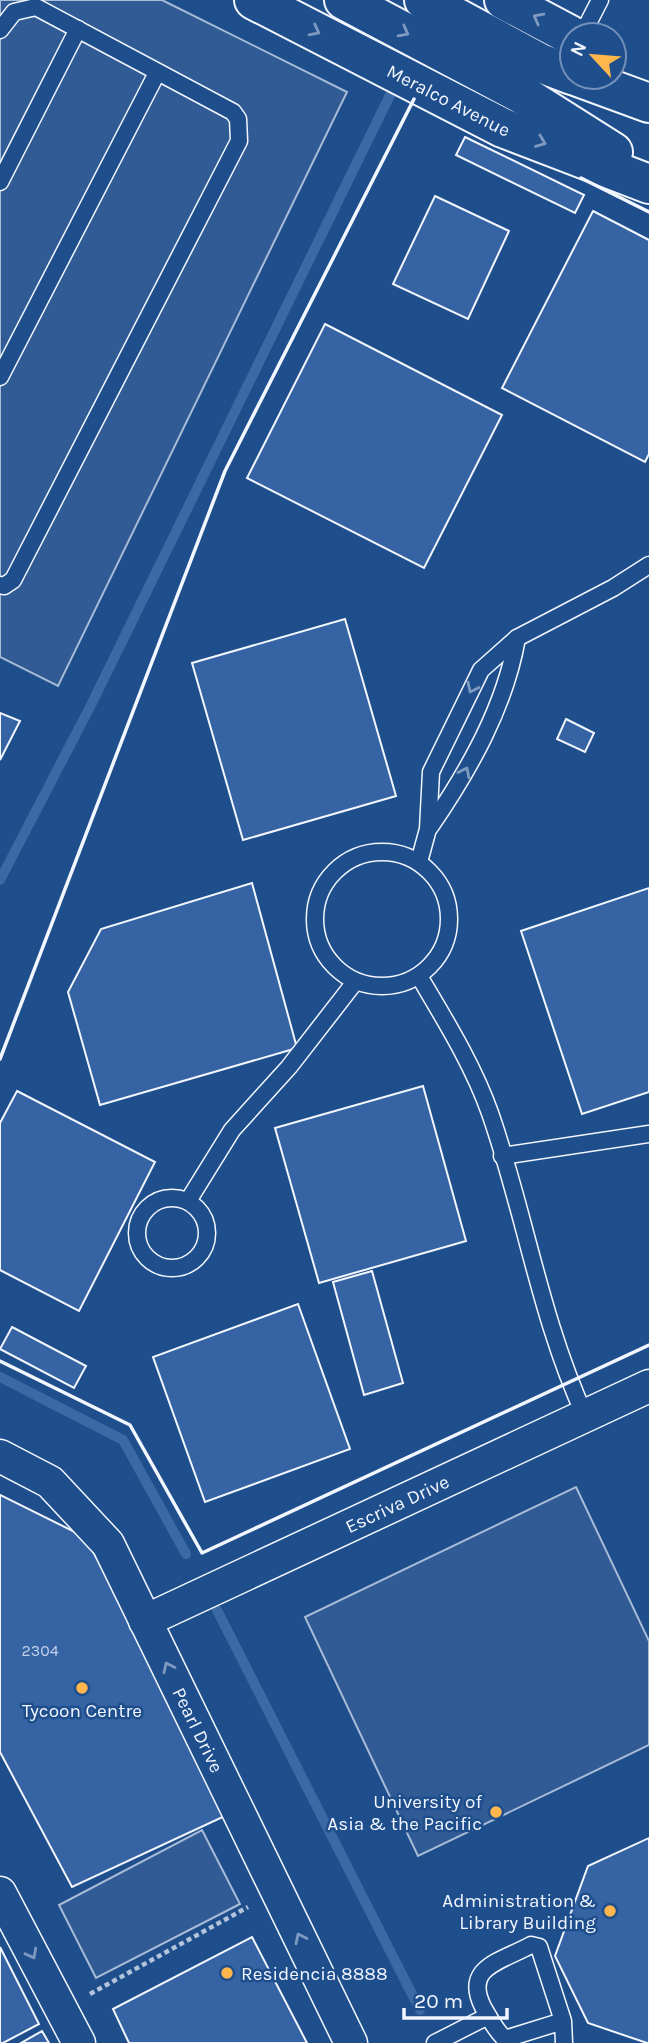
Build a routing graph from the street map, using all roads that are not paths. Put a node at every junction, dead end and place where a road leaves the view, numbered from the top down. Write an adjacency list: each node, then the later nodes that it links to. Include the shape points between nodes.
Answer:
1 (254, 0): 18 (main road, Meralco Avenue, one-way to 18, via 503,128)
2 (344, 0): 12 (main road, Meralco Avenue, one-way to 12)
3 (424, 0): 12 (main road, Meralco Avenue)
4 (504, 0): 8 (main road, one-way to 4)
5 (600, 0): 6 (lane)
6 (589, 21)
7 (78, 29): 9 (lane, via 36,7 14,12); 11 (lane); 17 (lane)
8 (558, 29)
9 (0, 30)
10 (628, 70): 13 (main road)
11 (157, 73): 19 (lane); 21 (lane, via 233,113 238,119 239,141 13,580)
12 (545, 78): 16 (main road, Meralco Avenue)
13 (649, 83)
14 (616, 91): 15 (main road)
15 (649, 103)
16 (649, 175)
17 (0, 182)
18 (649, 184)
19 (0, 377)
20 (649, 565): 22 (lane)
21 (0, 585)
22 (517, 638): 23 (lane, one-way to 22, via 459,785 507,687); 23 (lane, one-way to 23, via 481,670 431,772)
23 (429, 830): 24 (lane)
24 (419, 862): 25 (lane, via 446,896 450,918 436,961); 26 (lane, via 398,853 376,851 336,869 322,887 315,909 315,931 322,952 336,970)
25 (419, 976): 26 (lane, via 399,985); 28 (lane, via 490,1112)
26 (355, 982): 29 (lane, via 289,1067 232,1130)
27 (649, 1134): 28 (lane)
28 (502, 1156): 31 (lane, via 566,1374)
29 (188, 1201): 29 (lane, via 161,1199 140,1219 140,1248 160,1266 186,1265 204,1248 206,1221)
30 (649, 1386): 31 (street, Escriva Drive)
31 (585, 1416): 33 (street, Escriva Drive)
32 (0, 1457): 33 (street, Pearl Drive, via 50,1482 83,1515 108,1544)
33 (145, 1621): 39 (street, Pearl Drive, one-way to 33)
34 (0, 1893): 38 (street, one-way to 38)
35 (488, 2016): 36 (lane, via 474,1990 476,1979 484,1970 535,1945); 37 (lane); 40 (lane)
36 (563, 2021): 37 (lane); 41 (lane)
37 (503, 2040)
38 (79, 2043)
39 (351, 2043)
40 (435, 2043)
41 (564, 2043)

